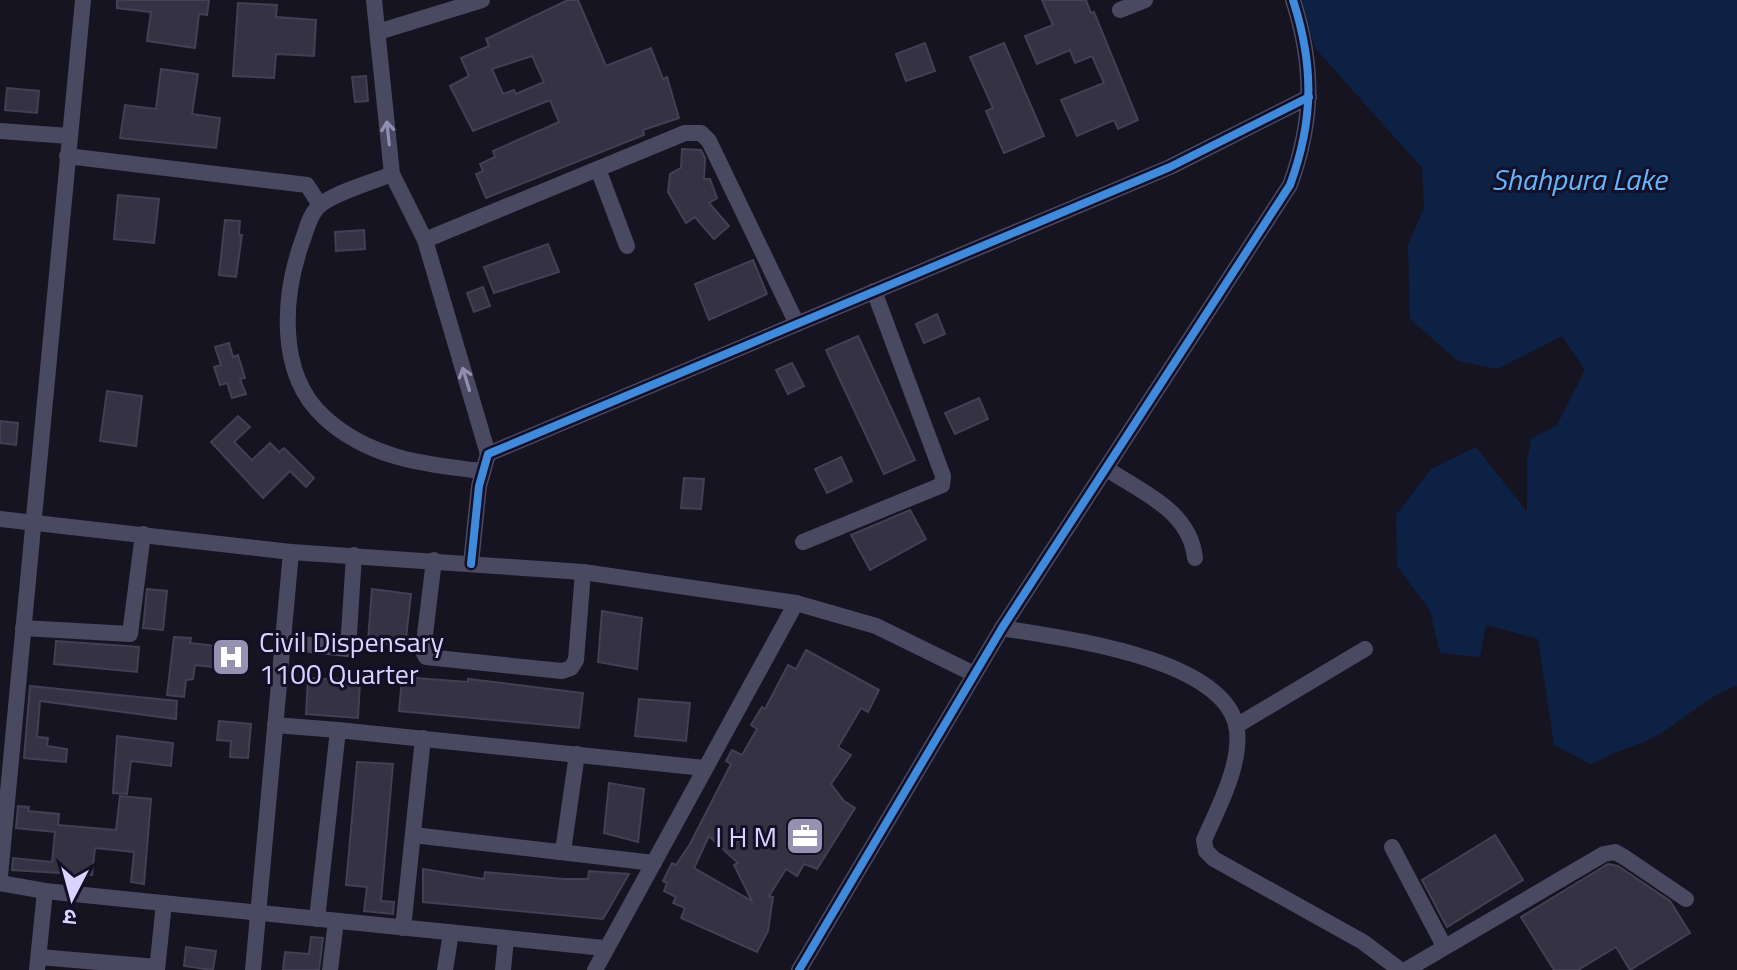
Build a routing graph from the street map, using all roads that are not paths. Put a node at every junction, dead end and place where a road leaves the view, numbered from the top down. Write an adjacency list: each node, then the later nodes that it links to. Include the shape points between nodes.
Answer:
1 (83, 0): 10 (street)
2 (374, 0): 7 (street)
3 (482, 0): 7 (street)
4 (1145, 0): 6 (street)
5 (1293, 0): 8 (street, via 1310,67)
6 (1120, 10)
7 (378, 32): 13 (street, one-way to 7)
8 (1309, 97): 17 (street, via 1170,167); 20 (street, via 1306,133 1290,185)
9 (0, 131): 10 (street)
10 (69, 136): 11 (street)
11 (67, 156): 14 (street, via 307,185); 23 (street)
12 (598, 169): 15 (street); 16 (street); 18 (street, via 685,133 701,133)
13 (392, 174): 14 (street); 15 (street)
14 (320, 205): 21 (street, via 292,269 288,332 291,362 304,393 323,416 389,457)
15 (425, 240): 19 (street, one-way to 15)
16 (627, 246)
17 (874, 291): 18 (street); 25 (street, via 942,485)
18 (797, 324): 19 (street)
19 (488, 454): 21 (street)
20 (1107, 469): 28 (street, via 1177,515 1190,533); 34 (street)
21 (483, 471): 30 (street)
22 (0, 519): 23 (street)
23 (33, 524): 24 (street); 33 (street)
24 (143, 534): 26 (street); 33 (street, via 130,634)
25 (803, 542)
26 (291, 552): 27 (street); 35 (street)
27 (354, 555): 29 (street); 35 (street, via 348,649)
28 (1195, 558)
29 (434, 560): 30 (street); 31 (street, via 426,657 562,671 576,660)
30 (471, 564): 31 (street)
31 (583, 572): 32 (street)
32 (796, 603): 37 (street, via 876,626); 43 (street)
33 (23, 628): 48 (street)
34 (1002, 628): 37 (street); 39 (street, via 1146,655 1217,693)
35 (283, 642): 38 (street)
36 (1365, 649): 39 (street)
37 (974, 674): 68 (street)
38 (275, 725): 40 (street); 53 (street)
39 (1236, 726): 69 (street, via 1234,763 1204,840 1206,851 1363,942)
40 (338, 730): 41 (street); 54 (street)
41 (423, 738): 42 (street); 44 (street)
42 (577, 754): 43 (street); 46 (street)
43 (704, 768): 47 (street)
44 (413, 835): 46 (street); 56 (street)
45 (1392, 847): 59 (street)
46 (563, 851): 47 (street)
47 (654, 863): 60 (street)
48 (0, 876)
49 (0, 883): 50 (street)
50 (45, 891): 52 (street); 61 (street)
51 (1686, 899): 59 (street, via 1615,852 1604,854)
52 (164, 903): 53 (street); 62 (street)
53 (258, 913): 54 (street); 63 (street)
54 (317, 919): 55 (street)
55 (336, 921): 56 (street); 64 (street)
56 (403, 928): 57 (street)
57 (451, 933): 58 (street); 65 (street)
58 (506, 939): 60 (street); 66 (street)
59 (1444, 946): 70 (street)
60 (604, 948): 67 (street)
61 (38, 963): 62 (street)
62 (157, 968)
63 (253, 970)
64 (330, 970)
65 (445, 970)
66 (503, 970)
67 (595, 970)
68 (799, 970)
69 (1400, 970)
70 (1406, 970)

